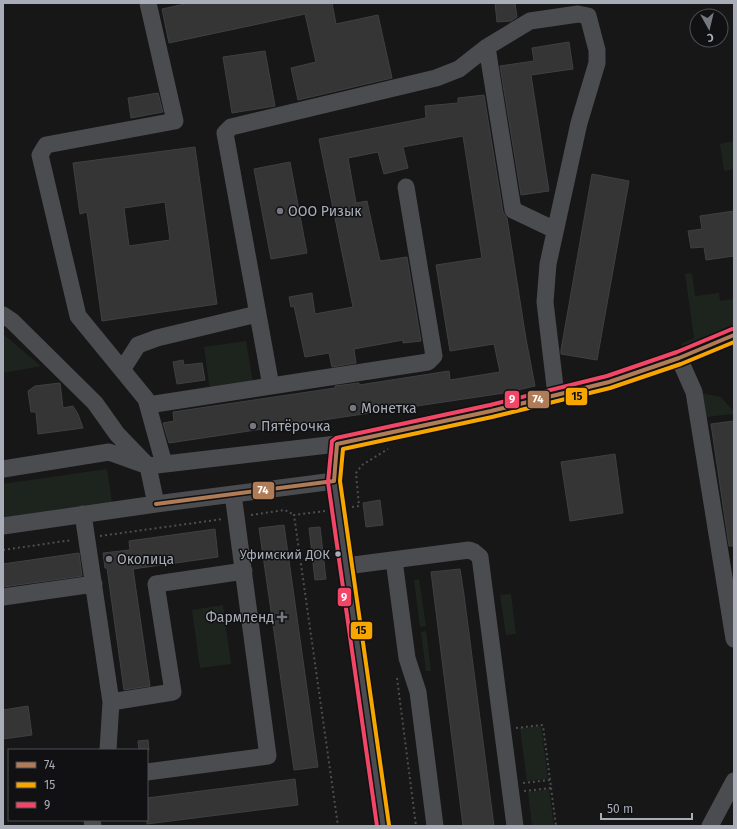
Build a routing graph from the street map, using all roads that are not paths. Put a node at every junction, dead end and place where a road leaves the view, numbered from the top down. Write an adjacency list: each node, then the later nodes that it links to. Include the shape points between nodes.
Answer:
1 (148, 3): 9 (street, via 175,121 46,145 40,155 78,316)
2 (487, 47): 4 (street, via 513,210); 4 (street, via 530,21 578,14 588,16 597,50 597,63 579,123); 10 (street, via 459,69 436,78 231,127 225,133)
3 (406, 187): 10 (street, via 434,356 428,362)
4 (556, 230): 11 (street, via 548,264 545,302)
5 (3, 315): 14 (street, via 95,404 117,434)
6 (253, 315): 9 (street, via 138,345)
7 (734, 335): 8 (street)
8 (679, 358): 11 (street, via 609,382); 26 (street, via 694,392)
9 (122, 370): 12 (street)
10 (271, 386): 12 (street)
11 (556, 395): 13 (street)
12 (148, 405): 14 (street)
13 (337, 444): 14 (street); 16 (street)
14 (156, 465): 15 (street, via 109,452); 18 (street)
15 (3, 469)
16 (334, 481): 17 (street); 22 (street)
17 (233, 494): 18 (street); 23 (street)
18 (156, 504): 19 (street)
19 (84, 514): 20 (street); 24 (street)
20 (3, 526)
21 (394, 560): 22 (street); 32 (street, via 406,651 418,692); 33 (street, via 469,550 480,557)
22 (346, 566): 31 (street)
23 (244, 571): 27 (street, via 156,584 173,692); 29 (street, via 268,756)
24 (94, 584): 25 (street); 27 (street)
25 (3, 597)
26 (734, 639)
27 (111, 702): 28 (street)
28 (108, 749)
29 (148, 772)
30 (734, 781): 34 (street)
31 (382, 826)
32 (435, 826)
33 (515, 826)
34 (710, 826)

